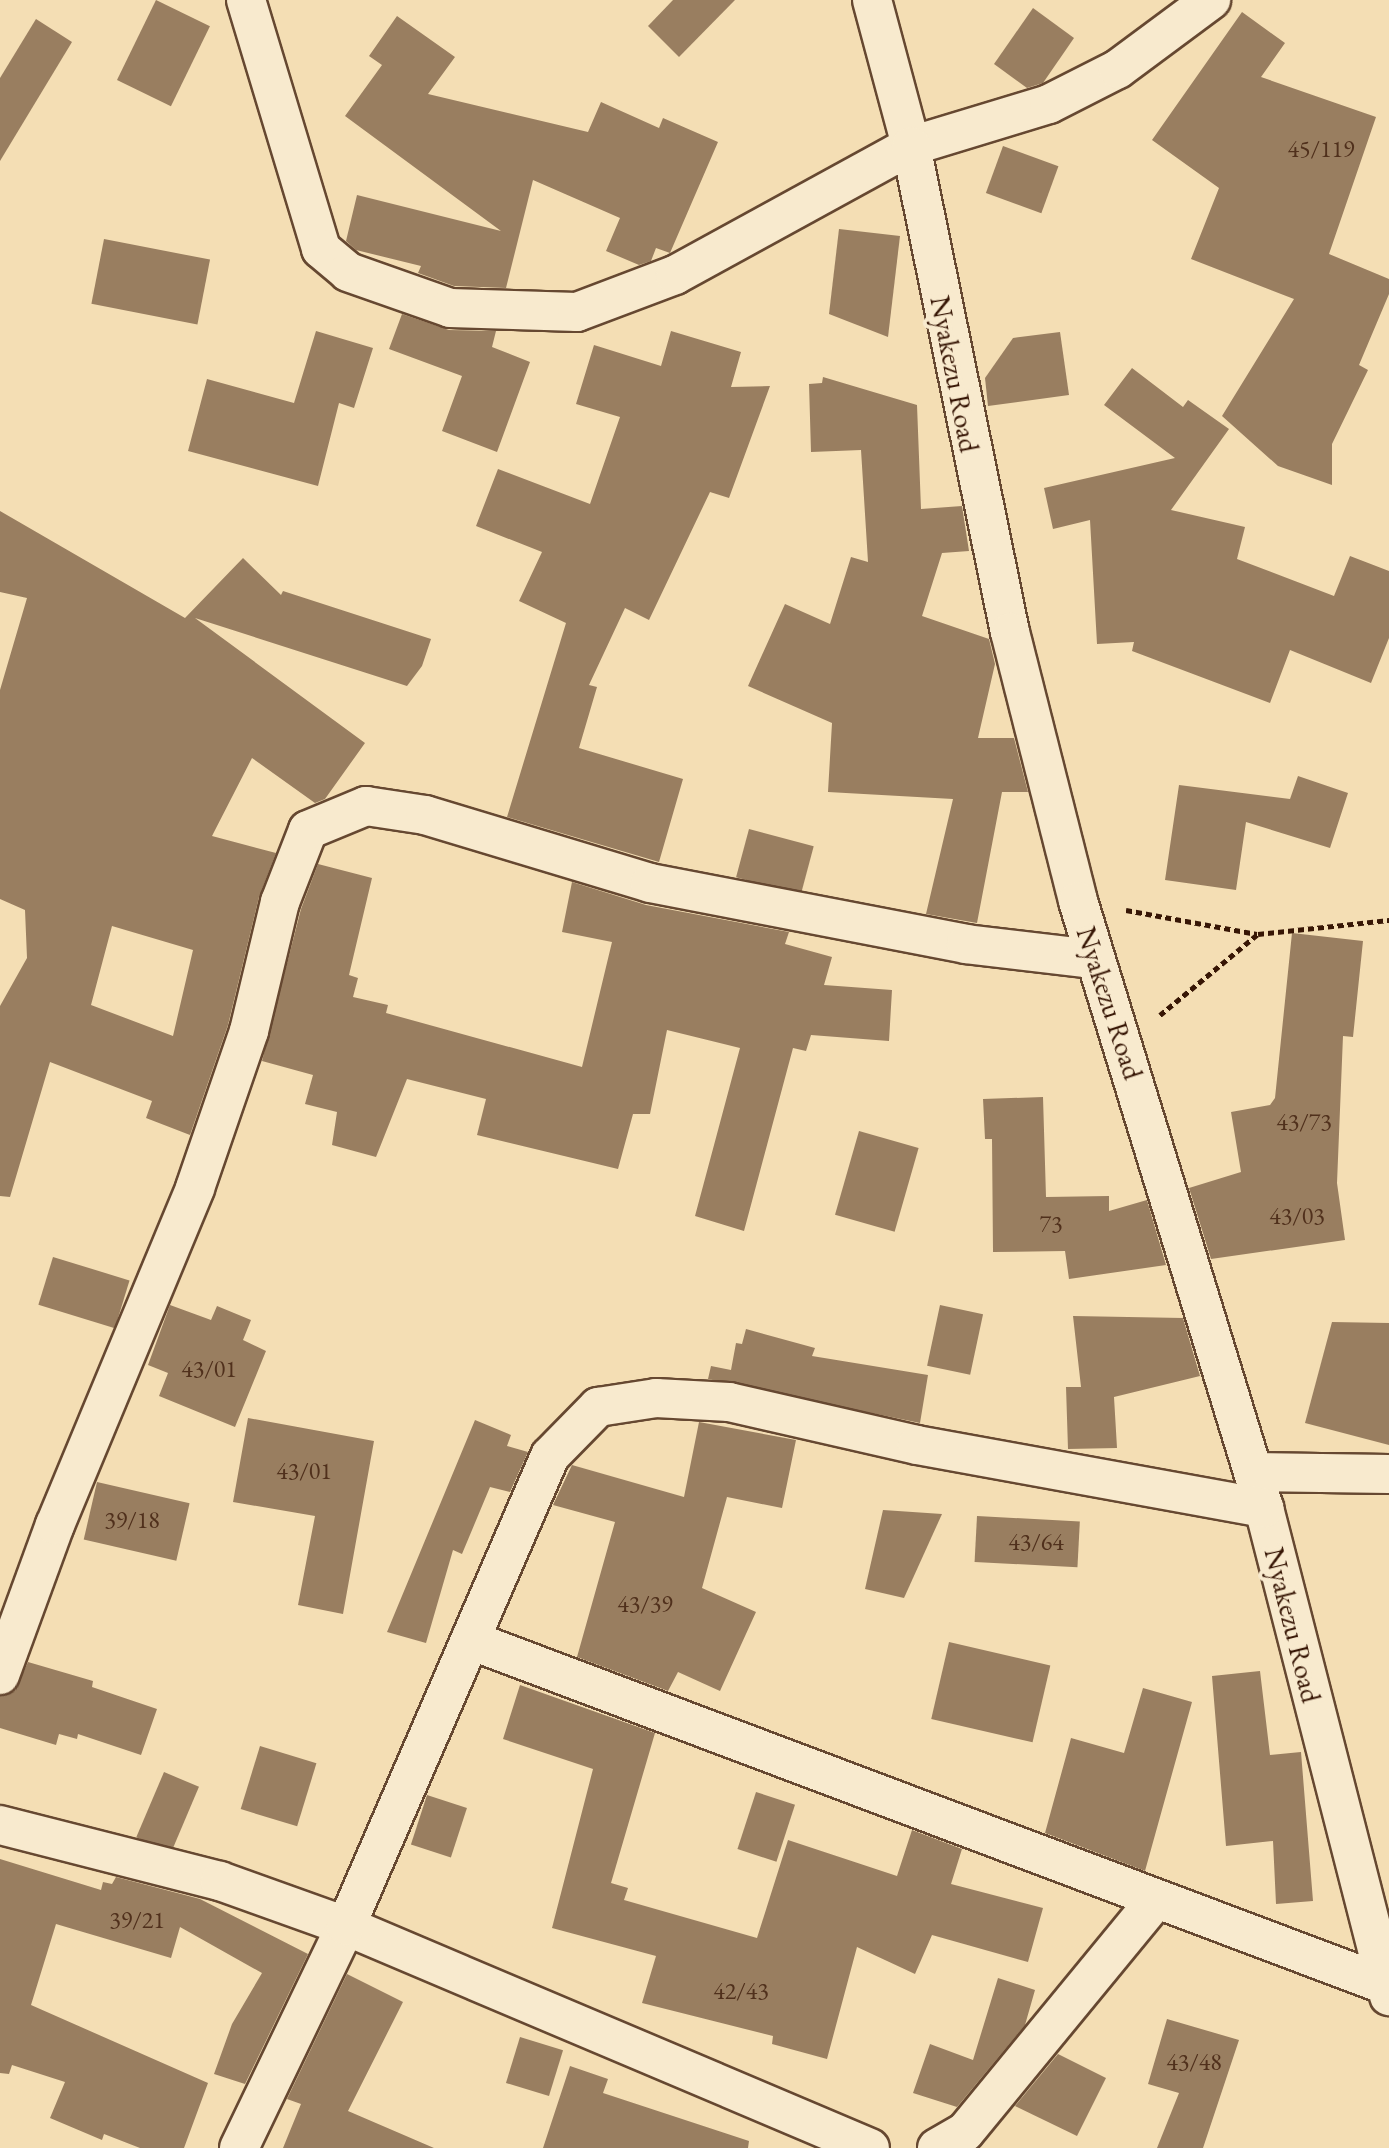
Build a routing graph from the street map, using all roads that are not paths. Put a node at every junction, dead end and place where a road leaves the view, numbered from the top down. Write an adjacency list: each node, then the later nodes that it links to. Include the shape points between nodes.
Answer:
1 (246, 0): 4 (street, via 321,249 348,272 450,308 577,312 675,275)
2 (872, 0): 4 (street, Nyakezu Road)
3 (1211, 0): 4 (street, via 1118,69 1049,104)
4 (911, 146): 5 (street, Nyakezu Road, via 974,470)
5 (1094, 959): 6 (street, Nyakezu Road, via 1124,1042); 10 (street, via 966,944 650,883 410,813 366,806 308,830 280,902 249,1031 195,1188 55,1525)
6 (1253, 1472): 7 (street); 8 (street, Nyakezu Road)
7 (1389, 1474)
8 (1264, 1508): 9 (street, via 917,1445 729,1402 656,1398 598,1407 550,1456); 14 (street, Nyakezu Road)
9 (470, 1640): 12 (street); 13 (street)
10 (0, 1675)
11 (0, 1825): 13 (street, via 220,1881)
12 (1155, 1901): 14 (street); 17 (street, via 965,2132)
13 (346, 1926): 15 (street); 16 (street)
14 (1388, 1990)
15 (239, 2148)
16 (870, 2148)
17 (937, 2148)

